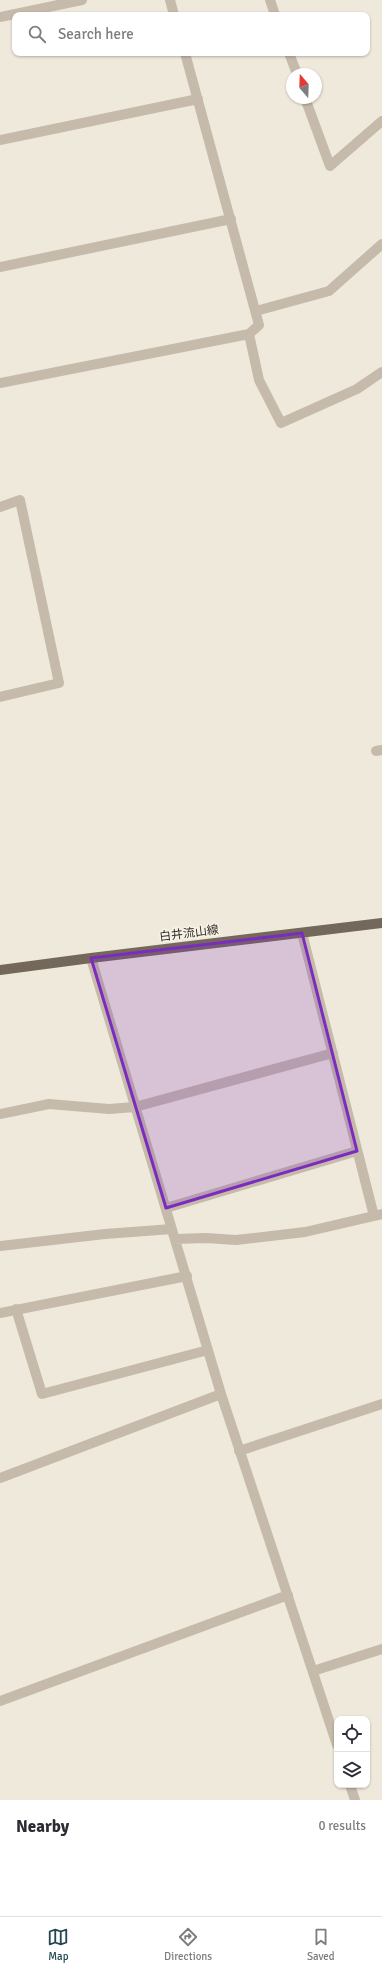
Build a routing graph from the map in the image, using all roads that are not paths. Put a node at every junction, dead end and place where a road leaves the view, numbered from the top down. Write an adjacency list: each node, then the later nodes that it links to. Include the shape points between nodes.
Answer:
1 (82, 0): 4 (street)
2 (170, 0): 5 (street)
3 (270, 0): 6 (street)
4 (24, 12)
5 (173, 12)
6 (275, 12)
7 (12, 15): 8 (street)
8 (0, 17)
9 (186, 56): 12 (street)
10 (290, 56): 11 (street)
11 (295, 68)
12 (198, 99): 15 (street); 16 (street)
13 (307, 104): 14 (street, via 330,166)
14 (382, 121)
15 (0, 140)
16 (231, 219): 18 (street); 19 (street)
17 (382, 244): 19 (street, via 329,291)
18 (0, 267)
19 (256, 311): 20 (street, via 259,325)
20 (249, 334): 21 (street, via 259,380 281,423 357,389); 22 (street)
21 (382, 372)
22 (0, 382)
23 (0, 507): 24 (street, via 20,500 59,683)
24 (0, 697)
25 (382, 923): 26 (main road, 白井流山線)
26 (302, 933): 27 (main road, 白井流山線); 29 (street)
27 (91, 958): 28 (main road, 白井流山線); 30 (street)
28 (0, 970)
29 (333, 1053): 30 (street); 32 (street)
30 (135, 1107): 31 (street, via 109,1109 49,1104); 33 (street)
31 (0, 1114)
32 (357, 1150): 33 (street); 34 (street)
33 (166, 1208): 35 (street)
34 (378, 1215): 35 (street, via 305,1232 236,1240)
35 (174, 1234): 36 (street, via 105,1234); 37 (street)
36 (0, 1246)
37 (187, 1276): 38 (street); 40 (street)
38 (16, 1309): 39 (street); 40 (street, via 42,1394)
39 (0, 1313)
40 (208, 1350): 41 (street)
41 (221, 1394): 43 (street); 44 (street)
42 (382, 1404): 43 (street)
43 (239, 1451): 45 (street)
44 (0, 1478)
45 (288, 1595): 47 (street); 48 (street)
46 (382, 1649): 47 (street)
47 (313, 1671): 49 (street)
48 (0, 1701)
49 (334, 1736)
50 (351, 1788): 51 (street)
51 (355, 1800)

